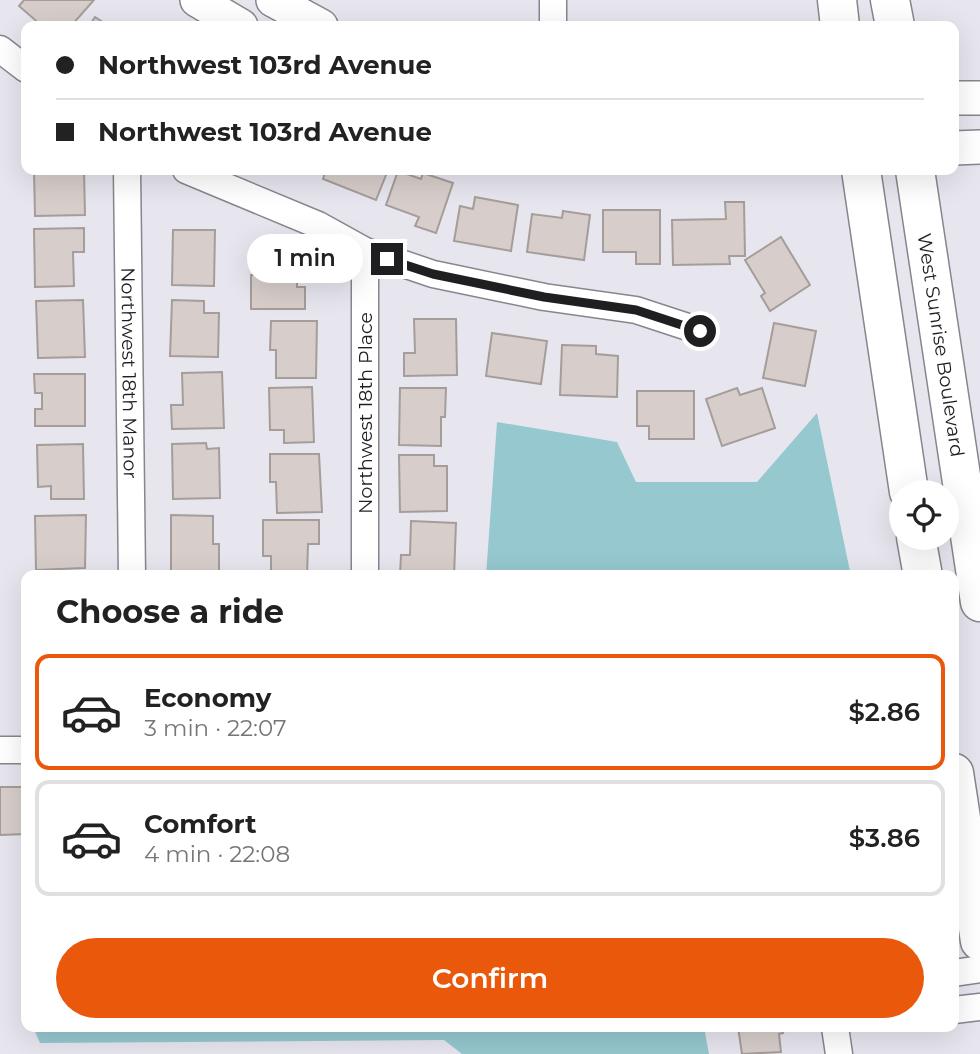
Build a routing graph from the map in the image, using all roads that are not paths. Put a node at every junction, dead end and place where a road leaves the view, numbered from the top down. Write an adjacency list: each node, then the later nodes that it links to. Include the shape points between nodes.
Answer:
1 (273, 0): 7 (main road)
2 (553, 0): 8 (street)
3 (837, 0): 9 (highway)
4 (890, 0): 10 (highway)
5 (206, 9): 6 (main road)
6 (231, 21)
7 (312, 21)
8 (553, 21)
9 (839, 21)
10 (894, 21)
11 (0, 49): 12 (street)
12 (21, 65)
13 (980, 97): 14 (main road)
14 (959, 98)
15 (980, 147): 16 (main road)
16 (959, 148)
17 (127, 175): 25 (street, Northwest 18th Manor)
18 (198, 175): 21 (street, via 318,225)
19 (861, 175): 23 (highway)
20 (916, 175): 28 (highway, West Sunrise Boulevard)
21 (365, 251): 22 (street, via 433,274 636,310); 26 (street, Northwest 18th Place)
22 (700, 331)
23 (907, 480)
24 (918, 550): 27 (highway)
25 (132, 570)
26 (365, 570)
27 (922, 570)
28 (980, 602)
29 (0, 750): 30 (street)
30 (21, 750)
31 (959, 805): 32 (highway)
32 (980, 941)
33 (980, 969): 34 (street)
34 (959, 972)
35 (980, 1007): 36 (street)
36 (959, 1009)
37 (836, 1032): 38 (street)
38 (839, 1054)

